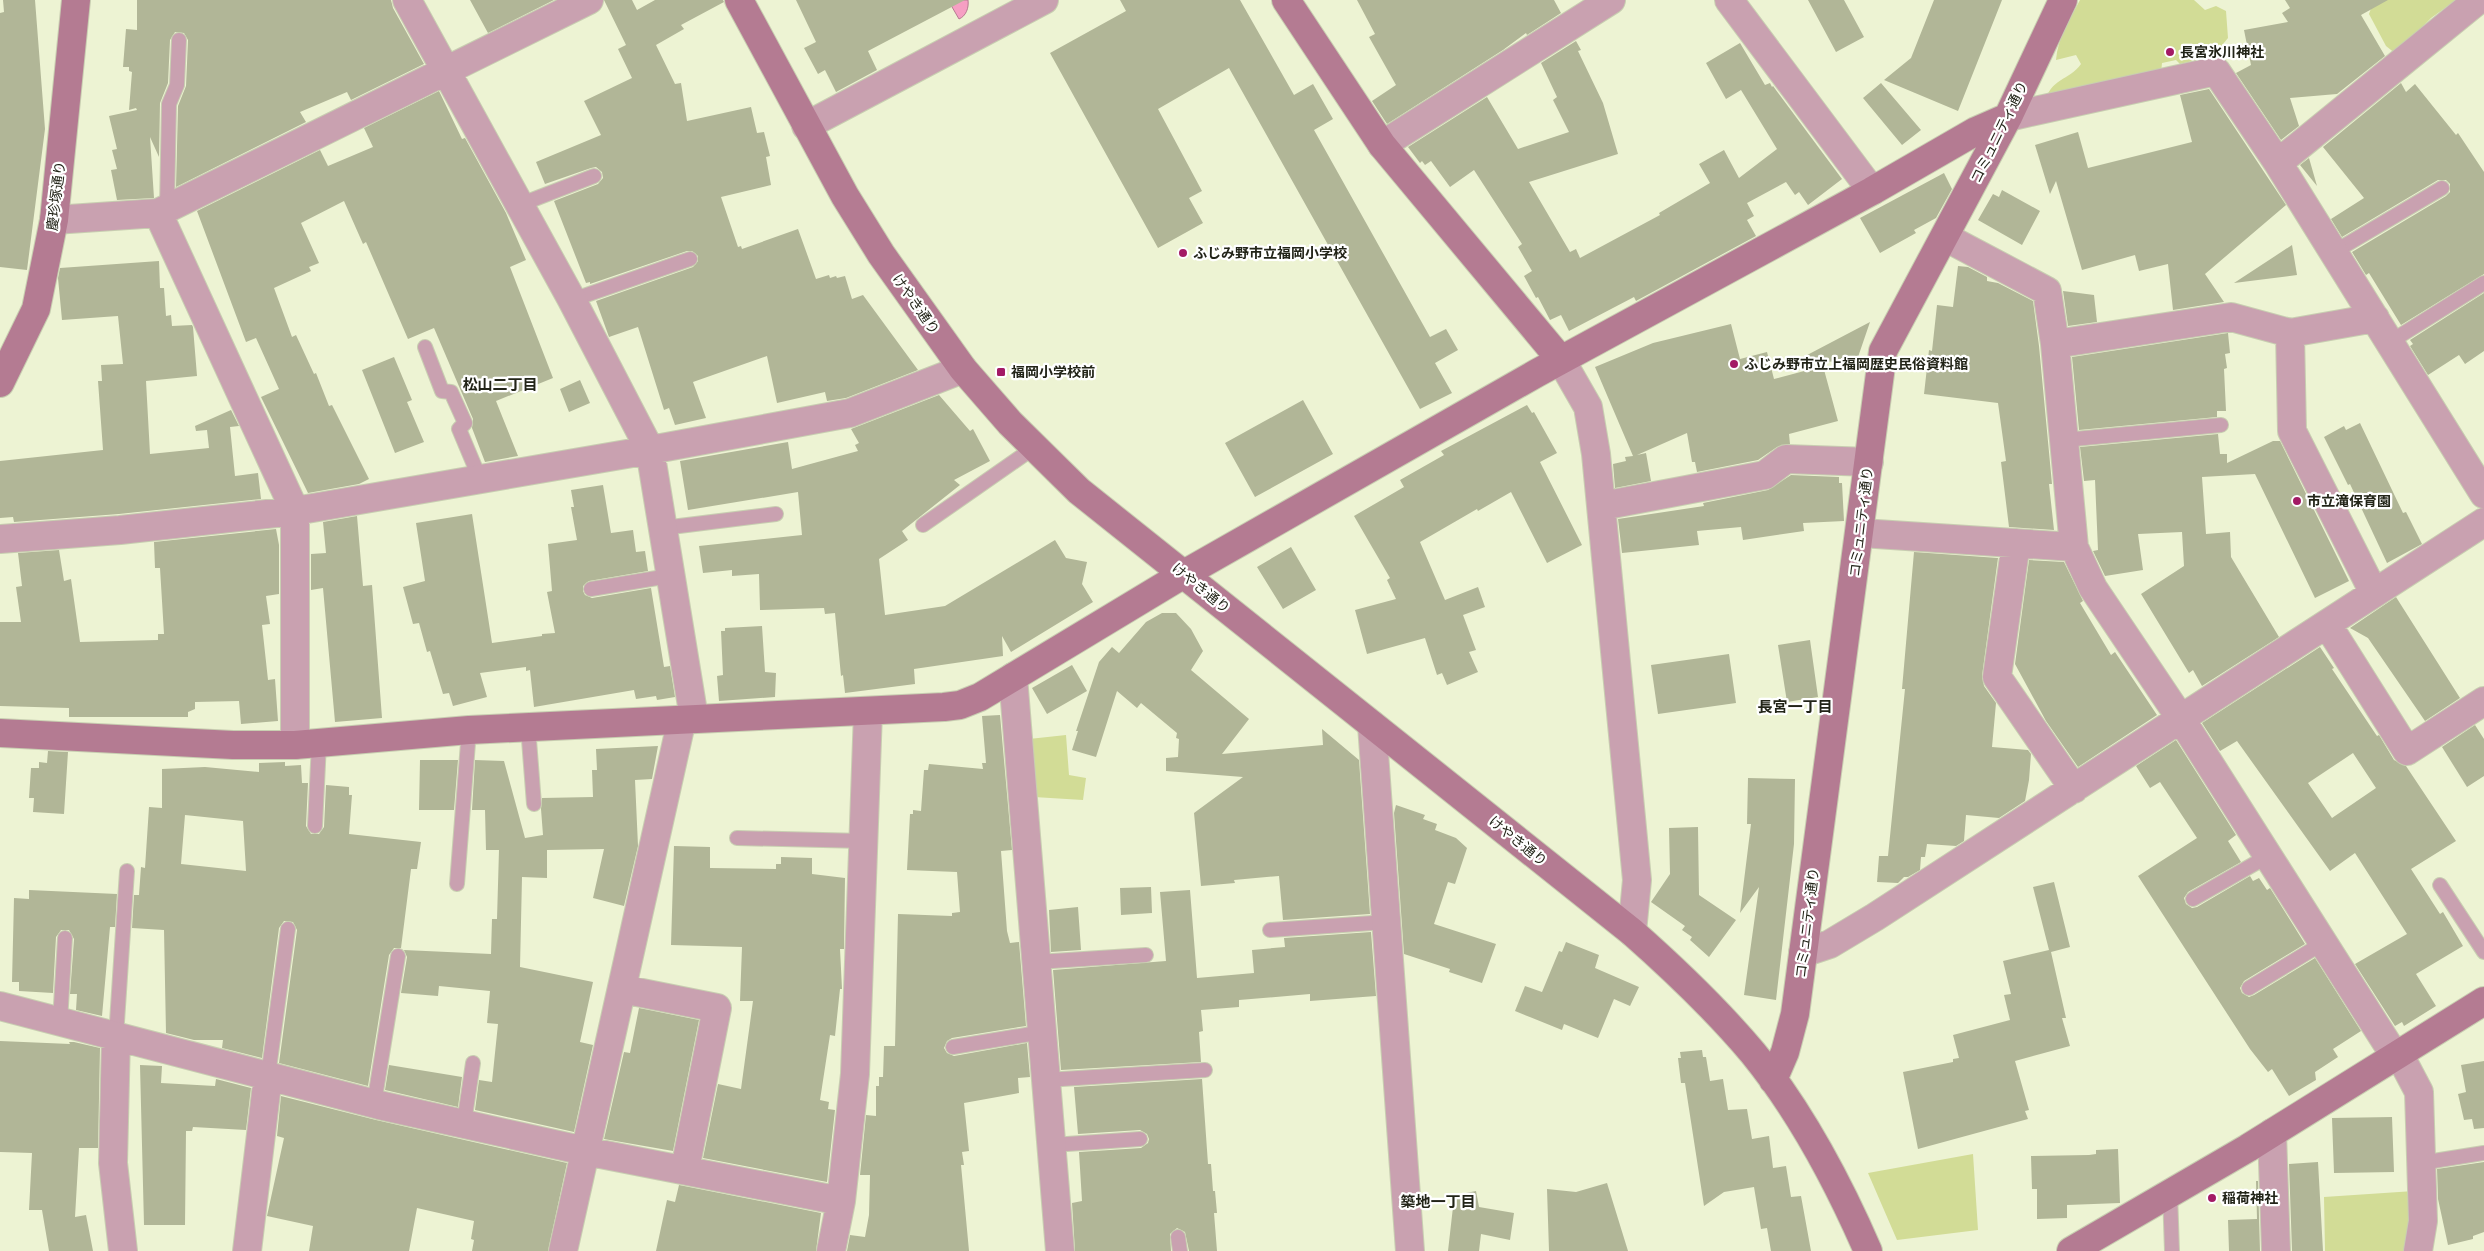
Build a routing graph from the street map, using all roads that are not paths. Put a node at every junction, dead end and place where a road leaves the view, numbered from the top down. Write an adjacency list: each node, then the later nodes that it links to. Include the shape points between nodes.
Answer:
1 (76, 0): 22 (street, 慶珍塚通り)
2 (407, 0): 12 (street)
3 (589, 0): 12 (street)
4 (739, 0): 14 (street, けやき通り)
5 (1044, 0): 14 (street)
6 (1286, 0): 15 (street)
7 (1611, 0): 15 (street)
8 (1729, 0): 19 (street)
9 (2063, 0): 13 (street, コミュニティ通り)
10 (2478, 0): 16 (street)
11 (178, 40): 21 (lane, via 177,85 169,104)
12 (446, 72): 20 (street); 21 (street)
13 (2008, 117): 16 (street, via 2216,70); 19 (street, via 1976,131); 23 (street, コミュニティ通り)
14 (806, 126): 34 (street, けやき通り, via 881,254)
15 (1382, 145): 33 (street)
16 (2278, 163): 24 (street)
17 (594, 176): 20 (lane)
18 (2442, 188): 24 (lane)
19 (1872, 191): 33 (street)
20 (519, 205): 27 (street)
21 (162, 210): 22 (street); 44 (street)
22 (54, 220): 35 (street, 慶珍塚通り, via 36,309)
23 (1945, 238): 31 (street, via 2047,291); 40 (street, コミュニティ通り, via 1883,351)
24 (2334, 252): 28 (street)
25 (690, 259): 27 (lane)
26 (2484, 283): 30 (lane)
27 (572, 300): 39 (street)
28 (2374, 318): 29 (street); 30 (street)
29 (2290, 333): 31 (street, via 2231,317); 56 (street, via 2292,431)
30 (2390, 342): 42 (street)
31 (2056, 344): 37 (street)
32 (425, 347): 41 (lane, via 442,391 451,392 465,423 459,429)
33 (1562, 360): 43 (street, via 1588,408); 53 (street)
34 (963, 369): 38 (street, けやき通り); 39 (street, via 850,413)
35 (0, 382)
36 (2221, 425): 37 (lane)
37 (2064, 440): 52 (street)
38 (1034, 447): 47 (lane); 53 (street, けやき通り, via 1079,491)
39 (650, 450): 41 (street); 48 (street)
40 (1869, 462): 43 (street, via 1786,459 1765,475); 49 (street, コミュニティ通り)
41 (480, 479): 44 (street)
42 (2484, 494)
43 (1602, 506): 81 (street, via 1637,880)
44 (295, 511): 50 (street); 67 (street)
45 (776, 514): 48 (lane)
46 (2484, 522): 56 (street)
47 (923, 526)
48 (663, 528): 54 (street)
49 (1860, 533): 51 (street); 85 (street, コミュニティ通り)
50 (0, 539)
51 (2016, 543): 52 (street); 68 (street, via 1998,677)
52 (2074, 547): 62 (street, via 2093,588)
53 (1184, 574): 58 (street); 63 (street, けやき通り)
54 (669, 576): 55 (lane); 61 (street)
55 (591, 589)
56 (2374, 593): 57 (street)
57 (2327, 624): 59 (street, via 2407,751); 62 (street)
58 (1013, 677): 60 (street, via 960,705); 88 (street)
59 (2484, 700)
60 (868, 712): 61 (street); 72 (street)
61 (688, 718): 64 (street); 90 (street)
62 (2181, 719): 68 (street); 73 (street)
63 (1372, 724): 78 (street); 81 (street, けやき通り)
64 (528, 727): 65 (street); 69 (lane)
65 (469, 730): 67 (street); 75 (lane)
66 (0, 734): 67 (street, via 233,745)
67 (307, 744): 70 (lane)
68 (2074, 789): 85 (street, via 1875,917 1830,944)
69 (534, 804)
70 (315, 826)
71 (737, 838): 72 (lane)
72 (862, 841): 113 (street, via 855,1074)
73 (2268, 856): 77 (lane); 83 (street)
74 (127, 871): 95 (lane)
75 (457, 884)
76 (2440, 885): 84 (lane)
77 (2193, 900)
78 (1387, 922): 80 (lane); 121 (street)
79 (288, 929): 100 (lane)
80 (1270, 930)
81 (1632, 932): 102 (street, けやき通り, via 1723,1018)
82 (65, 938): 93 (lane)
83 (2323, 942): 89 (lane); 97 (street)
84 (2484, 952)
85 (1803, 953): 102 (street, コミュニティ通り, via 1795,1014 1785,1052)
86 (1146, 955): 88 (lane)
87 (398, 956): 103 (lane)
88 (1037, 962): 94 (street)
89 (2249, 988)
90 (622, 989): 108 (street); 111 (street, via 717,1008)
91 (2484, 1001): 97 (street)
92 (0, 1006): 93 (street)
93 (60, 1022): 95 (street)
94 (1042, 1032): 96 (lane); 101 (street)
95 (116, 1037): 100 (street); 115 (street, via 113,1163)
96 (953, 1047)
97 (2397, 1055): 105 (street); 110 (street, via 2419,1092)
98 (473, 1063): 104 (lane)
99 (1205, 1070): 101 (lane)
100 (268, 1076): 103 (street); 116 (street)
101 (1046, 1080): 107 (street)
102 (1773, 1080): 122 (street, けやき通り, via 1830,1172)
103 (374, 1104): 104 (street)
104 (464, 1123): 108 (street)
105 (2272, 1133): 112 (street); 125 (street)
106 (1140, 1139): 107 (lane)
107 (1052, 1145): 119 (street)
108 (585, 1150): 111 (street); 117 (street)
109 (2484, 1153): 110 (lane)
110 (2422, 1163): 126 (street, via 2423,1221)
111 (684, 1169): 113 (street)
112 (2170, 1193): 123 (street); 124 (lane)
113 (841, 1201): 118 (street)
114 (1178, 1236): 120 (lane)
115 (123, 1251)
116 (247, 1251)
117 (563, 1251)
118 (831, 1251)
119 (1060, 1251)
120 (1180, 1251)
121 (1410, 1251)
122 (1868, 1251)
123 (2071, 1251)
124 (2172, 1251)
125 (2276, 1251)
126 (2418, 1251)

